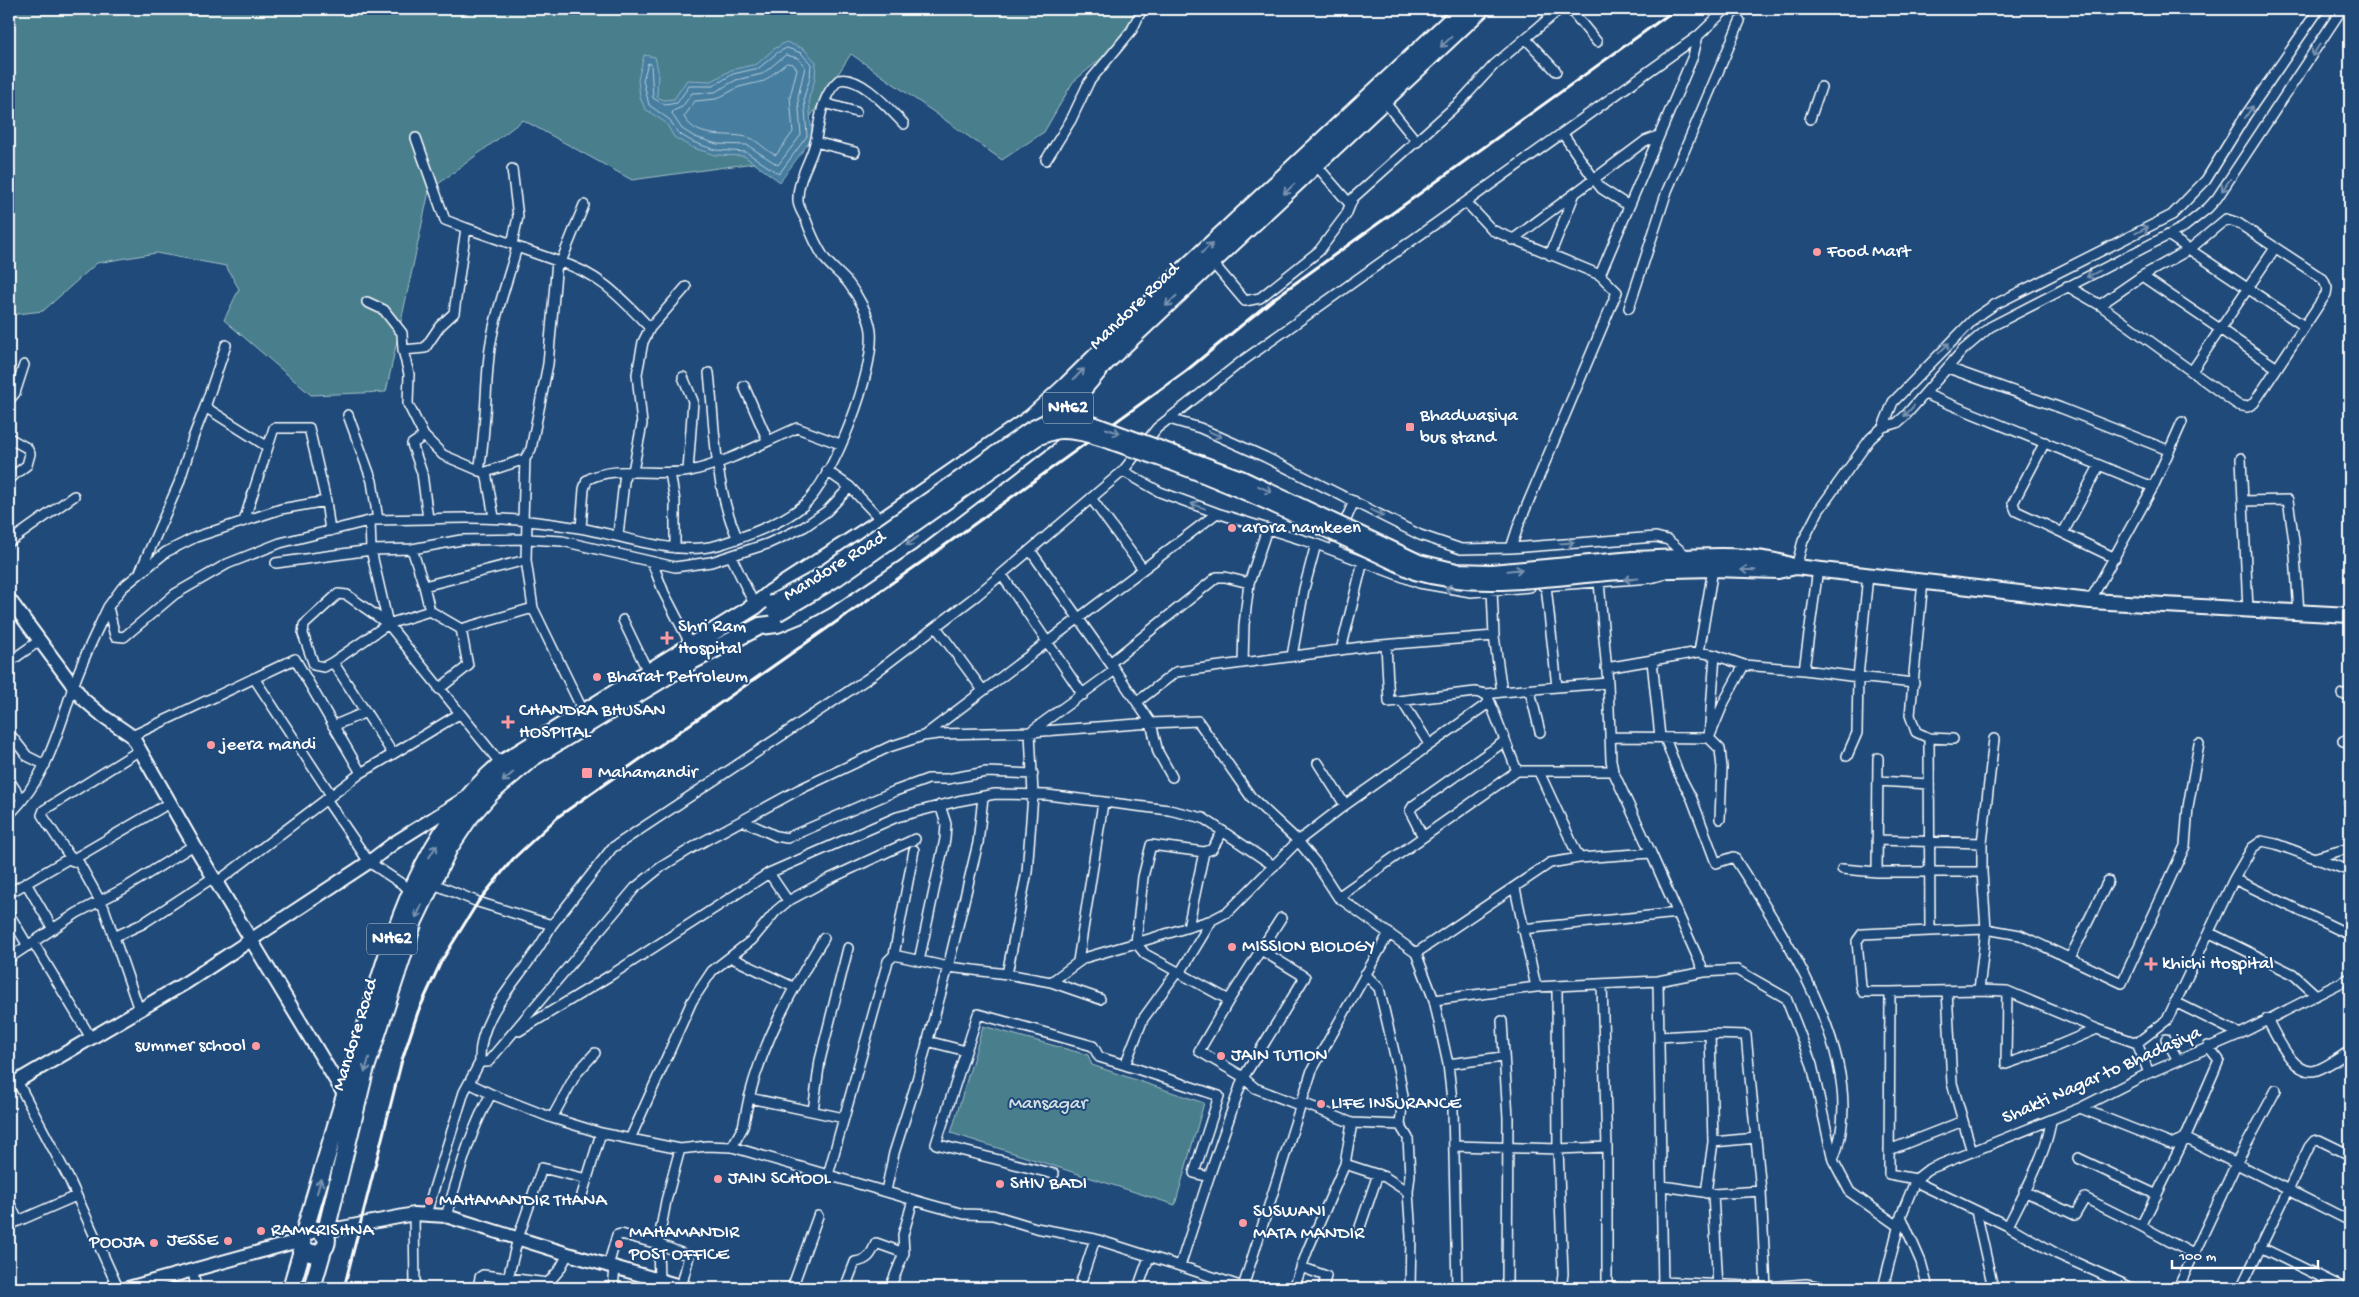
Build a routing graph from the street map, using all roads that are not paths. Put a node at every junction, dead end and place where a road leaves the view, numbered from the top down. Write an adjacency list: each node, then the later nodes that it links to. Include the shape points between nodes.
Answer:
1 (1142, 9): 26 (street, via 1132,30 1089,82 1071,120)
2 (1464, 9): 102 (highway, Mandore Road / NH62, one-way to 2, via 1048,403 1191,263)
3 (1482, 9): 15 (highway, Mandore Road / NH62, one-way to 15)
4 (1560, 9): 11 (street)
5 (1570, 9): 12 (street)
6 (1726, 9): 10 (street)
7 (2319, 9): 70 (street, one-way to 7, via 1893,402 1975,318 1994,305 2172,215 2193,195)
8 (2342, 9): 36 (street, one-way to 36, via 2217,198 2184,227)
9 (1740, 21): 51 (street, via 1666,192)
10 (1698, 36): 20 (street); 21 (street, via 1693,56)
11 (1526, 39): 13 (street); 24 (street, via 1494,65)
12 (1597, 42)
13 (1556, 71)
14 (1821, 86): 18 (street)
15 (1383, 100): 24 (street); 27 (highway, Mandore Road / NH62)
16 (824, 103): 17 (street); 19 (street, via 832,86 839,80 853,81 871,92); 23 (street)
17 (856, 112)
18 (1810, 119)
19 (904, 124)
20 (1563, 134): 29 (street); 31 (street)
21 (1658, 136): 29 (street, via 1645,141); 34 (street)
22 (416, 138): 35 (street, via 445,220)
23 (815, 142): 25 (street); 75 (street, via 802,175 798,202 826,260 849,283 863,307 871,330 869,366)
24 (1417, 142): 32 (street)
25 (854, 152)
26 (1046, 160)
27 (1316, 165): 32 (street); 43 (highway, Mandore Road / NH62, one-way to 43)
28 (512, 169): 38 (street, via 518,217)
29 (1594, 179): 30 (street); 34 (street, via 1602,189)
30 (1576, 193): 37 (street); 41 (street)
31 (1466, 202): 37 (street, via 1492,230); 68 (street, via 1241,362)
32 (1349, 203): 43 (street, via 1346,215 1319,250 1260,298 1245,301)
33 (584, 205): 42 (street)
34 (1629, 206): 44 (street)
35 (466, 228): 38 (street); 56 (street, via 454,313 425,348)
36 (2168, 235): 40 (street); 46 (street, one-way to 46)
37 (1512, 240): 41 (street)
38 (514, 246): 42 (street); 85 (street, via 489,356)
39 (2275, 248): 40 (street, via 2238,223 2226,220); 48 (street); 52 (street, via 2326,282 2326,294)
40 (2190, 249): 45 (street); 48 (street)
41 (1550, 255): 44 (street)
42 (559, 262): 53 (street, via 594,276 611,288); 79 (street, via 548,364 531,449)
43 (1212, 262): 152 (highway, Mandore Road / NH62, one-way to 152, via 1104,364 1046,439 910,543 826,600 785,621)
44 (1600, 275): 113 (street, via 1617,292)
45 (2142, 276): 50 (street); 54 (street)
46 (2067, 286): 50 (street); 58 (street, via 1990,327)
47 (686, 287): 53 (street)
48 (2247, 288): 52 (street); 54 (street)
49 (367, 302): 56 (street, via 384,310 394,322 402,333)
50 (2100, 305): 60 (street)
51 (1629, 308)
52 (2304, 326): 59 (street)
53 (650, 328): 86 (street, via 638,361 642,424)
54 (2219, 329): 59 (street); 60 (street)
55 (226, 345): 66 (street)
56 (403, 350): 71 (street, via 409,374 408,404)
57 (24, 365): 65 (street, via 16,393)
58 (1948, 368): 64 (street); 77 (street)
59 (2277, 368): 60 (street, via 2254,404 2247,407)
60 (2192, 371)
61 (709, 372): 80 (street)
62 (683, 377): 82 (street, via 693,401)
63 (744, 386): 73 (street)
64 (1925, 394): 70 (street, one-way to 70, via 1897,422); 74 (street)
65 (9, 400)
66 (205, 407): 76 (street); 131 (street, via 179,484)
67 (348, 415): 99 (street, via 372,481)
68 (1169, 419): 84 (street, via 1157,428); 94 (street, one-way to 94, via 1200,428)
69 (2182, 422): 77 (street)
70 (1883, 427): 126 (street, via 1870,439 1819,510 1803,541)
71 (424, 436): 85 (street, via 443,456); 98 (street, via 412,444 422,473)
72 (9, 438): 88 (street, via 28,448 30,454 27,465)
73 (768, 441): 75 (street, via 798,428); 80 (street)
74 (2045, 442): 81 (street); 106 (street, via 2013,503 2016,511)
75 (840, 444): 83 (street)
76 (268, 446): 93 (street, via 276,426 309,428); 101 (street)
77 (2168, 450): 90 (street)
78 (2241, 458): 95 (street)
79 (525, 460): 85 (street); 100 (street)
80 (718, 464): 82 (street); 109 (street, via 731,524)
81 (2099, 466): 90 (street); 106 (street)
82 (688, 471): 87 (street)
83 (827, 471): 89 (street); 109 (street, via 817,491 803,506)
84 (1123, 471): 92 (street); 96 (street, one-way to 84, via 1160,492)
85 (482, 472): 97 (street)
86 (629, 472): 87 (street); 103 (street, via 594,475 587,480); 107 (street)
87 (670, 473): 112 (street, via 675,501)
88 (9, 478)
89 (850, 487): 102 (street); 118 (street, via 827,511 804,527)
90 (2153, 487): 120 (street)
91 (74, 496): 110 (street)
92 (1091, 498): 116 (street); 128 (street)
93 (326, 501): 101 (street, via 281,509); 105 (street)
94 (1354, 501): 113 (street, one-way to 113, via 1420,535 1461,549); 117 (street)
95 (2243, 502): 145 (street); 147 (street, via 2288,500)
96 (1217, 513): 104 (street); 128 (street)
97 (494, 517): 98 (street); 100 (street)
98 (428, 519): 99 (street)
99 (374, 520): 105 (street); 114 (street)
100 (525, 520): 103 (street); 108 (street)
101 (244, 521): 131 (street, via 196,537 166,552)
102 (882, 521): 144 (highway, Mandore Road / NH62, via 771,593)
103 (581, 528): 107 (street)
104 (1268, 529): 111 (street); 135 (street)
105 (330, 531): 142 (street, via 280,544 227,564 175,594 124,637 115,636)
106 (2064, 533): 120 (street)
107 (618, 535): 112 (street)
108 (528, 538): 115 (street, via 461,540); 121 (street); 123 (street, via 562,542)
109 (738, 539): 112 (street, via 707,548)
110 (9, 542)
111 (1316, 544): 117 (street); 163 (street)
112 (675, 548)
113 (1511, 548): 119 (street, one-way to 119, via 1656,537 1668,540)
114 (371, 550): 115 (street); 124 (street); 151 (street)
115 (412, 550): 137 (street)
116 (1030, 550): 132 (street); 149 (street)
117 (1333, 550): 122 (street)
118 (731, 556): 123 (street, via 674,567); 144 (street)
119 (1688, 557): 125 (main road); 126 (main road, via 1777,560)
120 (2115, 558): 141 (street)
121 (526, 560): 137 (street); 143 (street)
122 (1363, 561): 139 (street, one-way to 122, via 1459,591 1419,583); 160 (street)
123 (652, 562): 159 (street)
124 (276, 563)
125 (1634, 565): 130 (main road); 144 (main road, bridge, via 1491,572 1457,571 1418,562 1241,478 1093,424 1064,419 1045,422 1031,429 814,580)
126 (1796, 567): 127 (main road); 129 (main road, one-way to 129, via 1778,571)
127 (1818, 568): 133 (main road); 171 (street)
128 (1143, 569): 149 (street)
129 (1713, 569): 130 (main road); 161 (street)
130 (1679, 570): 136 (street, one-way to 136, via 1651,578)
131 (139, 574): 142 (street, via 122,588)
132 (1002, 575): 153 (street); 157 (street)
133 (1868, 575): 134 (main road); 173 (street)
134 (1923, 581): 141 (main road); 176 (street)
135 (1249, 582): 167 (street); 169 (street, via 1217,577)
136 (1599, 582): 138 (street); 170 (street)
137 (424, 586): 146 (street)
138 (1546, 586): 139 (street); 178 (street)
139 (1492, 590): 155 (street)
140 (9, 600): 156 (street)
141 (2090, 601): 145 (main road)
142 (108, 607): 177 (street)
143 (533, 608): 154 (street); 188 (street)
144 (768, 608): 152 (main road); 159 (highway, Mandore Road / NH62)
145 (2248, 610): 147 (main road)
146 (430, 611): 151 (street); 154 (street)
147 (2299, 613): 148 (main road)
148 (2350, 615)
149 (1078, 618): 157 (street); 169 (street)
150 (623, 620): 172 (street)
151 (388, 624): 166 (street); 166 (street, via 338,594 304,625 303,634 314,665 324,667); 179 (street)
152 (760, 626): 261 (highway, Mandore Road / NH62, one-way to 261, via 692,661 532,758 511,774 469,818)
153 (936, 627): 180 (street); 271 (street, via 868,678 612,848)
154 (461, 628): 179 (street, via 468,666)
155 (1494, 636): 158 (street); 182 (street)
156 (39, 641): 165 (street); 177 (street)
157 (1046, 642): 180 (street); 183 (street)
158 (1386, 645): 160 (street); 185 (street, via 1389,702)
159 (692, 647): 172 (highway, Mandore Road / NH62)
160 (1341, 650): 163 (street)
161 (1699, 652): 162 (street); 164 (street)
162 (1715, 655): 168 (street); 199 (street)
163 (1292, 656): 167 (street)
164 (1652, 661): 170 (street); 198 (street)
165 (9, 662)
166 (333, 662): 187 (street)
167 (1243, 663): 186 (street, via 1176,672)
168 (1744, 665): 171 (street); 199 (street)
169 (1112, 667): 183 (street); 186 (street)
170 (1606, 668): 175 (street)
171 (1804, 670): 173 (street)
172 (648, 672): 188 (highway, Mandore Road / NH62)
173 (1858, 676): 176 (street); 208 (street, via 1857,733)
174 (254, 678): 191 (street, via 295,659); 195 (street); 223 (street)
175 (1608, 683): 178 (street); 197 (street)
176 (1914, 683): 200 (street, via 1910,714 1916,732)
177 (73, 687): 195 (street, via 103,716); 212 (street)
178 (1557, 687): 181 (street)
179 (438, 689): 189 (street)
180 (982, 689): 196 (street)
181 (1530, 691): 182 (street); 193 (street)
182 (1502, 692): 184 (street)
183 (1083, 695): 192 (street)
184 (1488, 698): 185 (street, via 1475,692); 203 (street); 204 (street)
185 (1402, 701): 204 (street)
186 (1137, 702): 190 (street)
187 (366, 712): 191 (street); 207 (street)
188 (584, 713): 211 (highway, Mandore Road / NH62)
189 (459, 714): 207 (street); 211 (street)
190 (1151, 723): 192 (street); 218 (street, via 1158,752); 238 (street, via 1198,721 1251,797)
191 (333, 726): 216 (street)
192 (1030, 732): 196 (street); 217 (street)
193 (1540, 732)
194 (9, 733): 212 (street, via 28,756)
195 (132, 736): 206 (street)
196 (923, 736): 233 (street, via 889,747 823,778)
197 (1611, 737): 198 (street); 214 (street)
198 (1663, 737): 199 (street); 368 (street, via 1692,799 1716,863 1734,857 1781,930 1827,1024 1844,1091 1841,1143)
199 (1709, 738): 232 (street, via 1720,749)
200 (1929, 738): 201 (street); 221 (street)
201 (1953, 739)
202 (1994, 739): 240 (street)
203 (1505, 741): 213 (street); 235 (street, via 1413,806 1410,811)
204 (1429, 744): 230 (street)
205 (2199, 744): 291 (street, via 2185,846 2122,983)
206 (140, 750): 227 (street); 248 (street, via 42,812)
207 (392, 754): 216 (street)
208 (1848, 756)
209 (1878, 758): 220 (street)
210 (1318, 763): 230 (street)
211 (501, 764): 225 (highway, Mandore Road / NH62)
212 (45, 765): 226 (street)
213 (1517, 771): 215 (street); 235 (street)
214 (1613, 771): 215 (street); 245 (street)
215 (1539, 772): 246 (street)
216 (361, 773): 223 (street)
217 (1033, 774): 222 (street); 233 (street, via 986,772 928,779 787,838)
218 (1172, 777)
219 (9, 780): 226 (street)
220 (1878, 781): 221 (street); 237 (street)
221 (1929, 784): 239 (street)
222 (1033, 795): 224 (street, via 995,794); 228 (street); 297 (street, via 1027,872)
223 (329, 797): 249 (street); 258 (street)
224 (983, 797): 229 (street); 294 (street, via 978,843)
225 (467, 798): 249 (street); 261 (highway, Mandore Road / NH62, one-way to 225)
226 (22, 800): 231 (street)
227 (171, 802): 241 (street); 248 (street)
228 (1103, 803): 234 (street, via 1170,810 1203,818); 293 (street)
229 (940, 805): 256 (street, via 897,817); 292 (street, via 946,824 945,839)
230 (1345, 805): 238 (street)
231 (9, 816)
232 (1720, 819)
233 (743, 821): 319 (street, via 696,845 635,888)
234 (1223, 831): 244 (street, via 1212,849); 250 (street)
235 (1423, 837): 264 (street)
236 (915, 839): 266 (street)
237 (1877, 840): 239 (street); 254 (street)
238 (1298, 841): 250 (street); 264 (street)
239 (1929, 842): 240 (street); 252 (street)
240 (1982, 843): 255 (street)
241 (194, 845): 258 (street); 265 (street, via 125,888)
242 (2350, 848): 247 (street)
243 (914, 850): 288 (street)
244 (1204, 852): 272 (street); 283 (street, via 1151,845 1143,877)
245 (1652, 853): 246 (street); 267 (street)
246 (1579, 858): 262 (street, via 1550,863)
247 (2317, 858): 253 (street); 257 (street, via 2262,841 2252,848)
248 (72, 860): 260 (street, via 68,859); 265 (street, via 79,863)
249 (369, 862): 261 (street); 282 (street)
250 (1274, 866): 270 (street, via 1229,911)
251 (1842, 869): 254 (street)
252 (1929, 871): 254 (street); 255 (street); 276 (street)
253 (2350, 871)
254 (1877, 872)
255 (1982, 872): 275 (street)
256 (769, 873): 266 (street); 319 (street, via 612,975)
257 (2234, 879): 278 (street); 279 (street)
258 (215, 880): 280 (street); 282 (street)
259 (2108, 881): 291 (street)
260 (26, 883): 263 (street); 273 (street)
261 (420, 884): 271 (street); 342 (highway, Mandore Road / NH62, via 390,944); 402 (highway, Mandore Road / NH62, one-way to 402, via 414,921 365,1071)
262 (1515, 888): 274 (street); 287 (street)
263 (9, 893)
264 (1338, 897): 277 (street)
265 (99, 900): 273 (street); 280 (street)
266 (788, 901): 290 (street)
267 (1678, 913): 274 (street); 295 (street)
268 (9, 914): 284 (street)
269 (1281, 918): 286 (street)
270 (1212, 920): 272 (street); 296 (street)
271 (552, 925): 333 (street, via 505,992 489,1021)
272 (1188, 926): 283 (street)
273 (53, 929): 284 (street)
274 (1522, 929): 305 (street)
275 (1986, 929): 276 (street); 291 (street, via 2020,936); 306 (street)
276 (1930, 931): 309 (street, via 1862,934 1858,937 1863,992)
277 (1389, 932): 287 (street); 298 (street)
278 (2210, 934): 310 (street, via 2293,974); 314 (street)
279 (2350, 934)
280 (114, 937): 315 (street)
281 (824, 938): 304 (street)
282 (251, 939): 315 (street); 342 (street)
283 (1136, 943): 293 (street); 296 (street, via 1144,954)
284 (31, 944): 289 (street); 323 (street)
285 (848, 948): 346 (street, via 820,1060)
286 (1261, 950): 312 (street); 337 (street, via 1305,977)
287 (1416, 953): 313 (street)
288 (894, 955): 292 (street); 348 (street, via 888,961)
289 (9, 958)
290 (732, 958): 304 (street); 356 (street, via 712,971 692,1001)
291 (2070, 958)
292 (919, 961): 294 (street)
293 (1078, 961): 301 (street)
294 (948, 967): 297 (street); 325 (street)
295 (1704, 972): 300 (street); 368 (street, via 1737,970 1786,998 1812,1065)
296 (1178, 973): 312 (street); 335 (street, via 1143,1019)
297 (1007, 974): 301 (street)
298 (1365, 974): 344 (street, via 1312,1070); 352 (street, via 1379,988 1386,1010 1403,1096)
299 (2350, 978): 310 (street, Shakti Nagar to Bhadasiya)
300 (1658, 981): 302 (street); 322 (street)
301 (1051, 982): 311 (street)
302 (1602, 985): 303 (street); 361 (street)
303 (1557, 986): 305 (street); 363 (street)
304 (793, 987): 343 (street, via 772,1030)
305 (1536, 987): 313 (street)
306 (1979, 990): 307 (street); 308 (street)
307 (1947, 991): 309 (street); 350 (street, via 1952,1083)
308 (2007, 991): 318 (street); 318 (street, via 2006,1064)
309 (1890, 992): 364 (street)
310 (2316, 995): 316 (street, Shakti Nagar to Bhadasiya)
311 (1100, 999)
312 (1229, 1000): 337 (street, via 1198,1051)
313 (1434, 1000): 334 (street)
314 (2175, 1002): 321 (street); 326 (street, via 2164,1024)
315 (139, 1010): 323 (street)
316 (2267, 1019): 321 (street, Shakti Nagar to Bhadasiya); 328 (street, via 2294,1065 2307,1071 2316,1071)
317 (1502, 1020): 331 (street)
318 (2096, 1029): 326 (street)
319 (513, 1034): 333 (street, via 488,1062)
320 (1710, 1034): 322 (street); 354 (street, via 1746,1035); 357 (street)
321 (2240, 1034): 327 (street, Shakti Nagar to Bhadasiya)
322 (1659, 1037): 377 (street)
323 (91, 1038): 338 (street)
324 (2166, 1039): 332 (street)
325 (928, 1041): 329 (street); 379 (street, via 894,1153)
326 (2138, 1043): 336 (street)
327 (2208, 1046): 332 (street, Shakti Nagar to Bhadasiya); 355 (street, via 2219,1060)
328 (2350, 1051)
329 (966, 1052): 335 (street, via 978,1014 1093,1046 1099,1057); 371 (street, via 936,1144)
330 (595, 1053): 347 (street, via 576,1074)
331 (1503, 1057): 334 (street); 360 (street)
332 (2178, 1060): 336 (street, Shakti Nagar to Bhadasiya)
333 (480, 1062): 339 (street)
334 (1448, 1064): 358 (street, via 1454,1110)
335 (1125, 1065): 374 (street, via 1218,1096 1194,1172)
336 (2149, 1073): 345 (street, Shakti Nagar to Bhadasiya)
337 (1243, 1078): 344 (street, via 1255,1088); 374 (street)
338 (13, 1083): 386 (street)
339 (468, 1083): 341 (street); 390 (street, via 430,1194)
340 (2276, 1090): 369 (street)
341 (491, 1094): 347 (street); 391 (street, via 467,1145)
342 (345, 1096): 404 (highway, Mandore Road / NH62, one-way to 342)
343 (749, 1098): 346 (street); 359 (street, via 742,1127)
344 (1300, 1104): 351 (street); 420 (street)
345 (2080, 1108): 349 (street, Shakti Nagar to Bhadasiya); 355 (street, via 2171,1144)
346 (813, 1111): 348 (street)
347 (552, 1118): 353 (street)
348 (844, 1118): 373 (street)
349 (2050, 1120): 365 (street, Shakti Nagar to Bhadasiya); 381 (street, via 2047,1137)
350 (1963, 1121): 364 (street); 365 (street)
351 (1352, 1122): 352 (street); 370 (street)
352 (1400, 1125): 382 (street, via 1408,1138)
353 (601, 1133): 356 (street); 375 (street)
354 (1756, 1138): 357 (street); 380 (street)
355 (2185, 1138): 369 (street); 385 (street)
356 (630, 1139): 362 (street)
357 (1713, 1142): 383 (street)
358 (1454, 1146): 360 (street); 440 (street)
359 (732, 1147): 362 (street); 373 (street)
360 (1507, 1147): 363 (street); 441 (street)
361 (1607, 1147): 363 (street); 443 (street)
362 (680, 1149): 405 (street)
363 (1558, 1150): 442 (street)
364 (1890, 1150): 376 (street, via 1890,1174)
365 (1972, 1152): 376 (street, Shakti Nagar to Bhadasiya, via 1929,1169)
366 (2350, 1155): 378 (street, via 2319,1140 2314,1141)
367 (2078, 1158): 385 (street)
368 (1834, 1160): 398 (street, via 1850,1192)
369 (2236, 1162): 378 (street); 409 (street)
370 (1345, 1164): 372 (street); 413 (street)
371 (1054, 1174)
372 (1378, 1174): 382 (street); 397 (street)
373 (828, 1175): 379 (street)
374 (1210, 1177): 411 (street)
375 (587, 1178): 384 (street); 401 (street, via 542,1168)
376 (1916, 1180): 389 (street); 393 (street)
377 (1663, 1186): 383 (street); 417 (street)
378 (2288, 1189): 395 (street); 406 (street)
379 (886, 1191): 387 (street)
380 (1761, 1191): 383 (street); 421 (street)
381 (2024, 1191): 399 (street); 400 (street, via 2075,1215 2085,1198)
382 (1408, 1192): 439 (street)
383 (1709, 1193): 419 (street)
384 (582, 1195)
385 (2157, 1195): 400 (street)
386 (76, 1196): 394 (street); 422 (street)
387 (912, 1200): 403 (street, via 964,1214 993,1215 1036,1228); 407 (street, via 903,1235)
388 (9, 1202): 394 (street)
389 (1976, 1211): 399 (street); 447 (street)
390 (420, 1214): 391 (street); 402 (street); 427 (street)
391 (446, 1216): 401 (street)
392 (818, 1216): 432 (street)
393 (1901, 1216): 398 (street); 446 (street, via 1922,1262)
394 (18, 1221): 396 (street)
395 (2350, 1221)
396 (9, 1225)
397 (1360, 1226)
398 (1898, 1226): 445 (street)
399 (2008, 1226): 418 (street)
400 (2141, 1226): 409 (street)
401 (518, 1238): 408 (street); 415 (street)
402 (325, 1239): 404 (highway, via 315,1254 306,1251); 426 (highway, Mandore Road / NH62)
403 (1095, 1239): 410 (street); 435 (street)
404 (304, 1240): 414 (street); 425 (highway, Mandore Road / NH62)
405 (658, 1244): 412 (street, via 617,1235); 416 (street); 431 (street, via 689,1256)
406 (2260, 1247): 450 (street); 451 (street)
407 (904, 1253): 433 (street, via 876,1243 871,1255 855,1262); 434 (street)
408 (568, 1254): 412 (street); 415 (street, via 548,1282)
409 (2194, 1254): 449 (street)
410 (1149, 1257): 411 (street); 436 (street)
411 (1180, 1266): 420 (street)
412 (612, 1267): 416 (street); 430 (street)
413 (1301, 1267): 437 (street); 438 (street, via 1326,1276)
414 (193, 1270): 423 (street); 424 (street)
415 (508, 1278): 428 (street, via 483,1275); 429 (street)
416 (659, 1281): 431 (street)
417 (1663, 1285): 419 (street)
418 (2117, 1285): 448 (street)
419 (1718, 1286): 421 (street)
420 (1240, 1287)
421 (1766, 1287): 444 (street, via 1806,1284)
422 (118, 1288)
423 (128, 1288)
424 (196, 1288)
425 (292, 1288)
426 (312, 1288)
427 (415, 1288)
428 (478, 1288)
429 (509, 1288)
430 (613, 1288)
431 (683, 1288)
432 (792, 1288)
433 (844, 1288)
434 (890, 1288)
435 (1079, 1288)
436 (1138, 1288)
437 (1294, 1288)
438 (1323, 1288)
439 (1410, 1288)
440 (1457, 1288)
441 (1507, 1288)
442 (1561, 1288)
443 (1607, 1288)
444 (1828, 1288)
445 (1883, 1288)
446 (1928, 1288)
447 (1992, 1288)
448 (2132, 1288)
449 (2178, 1288)
450 (2241, 1288)
451 (2344, 1288)

